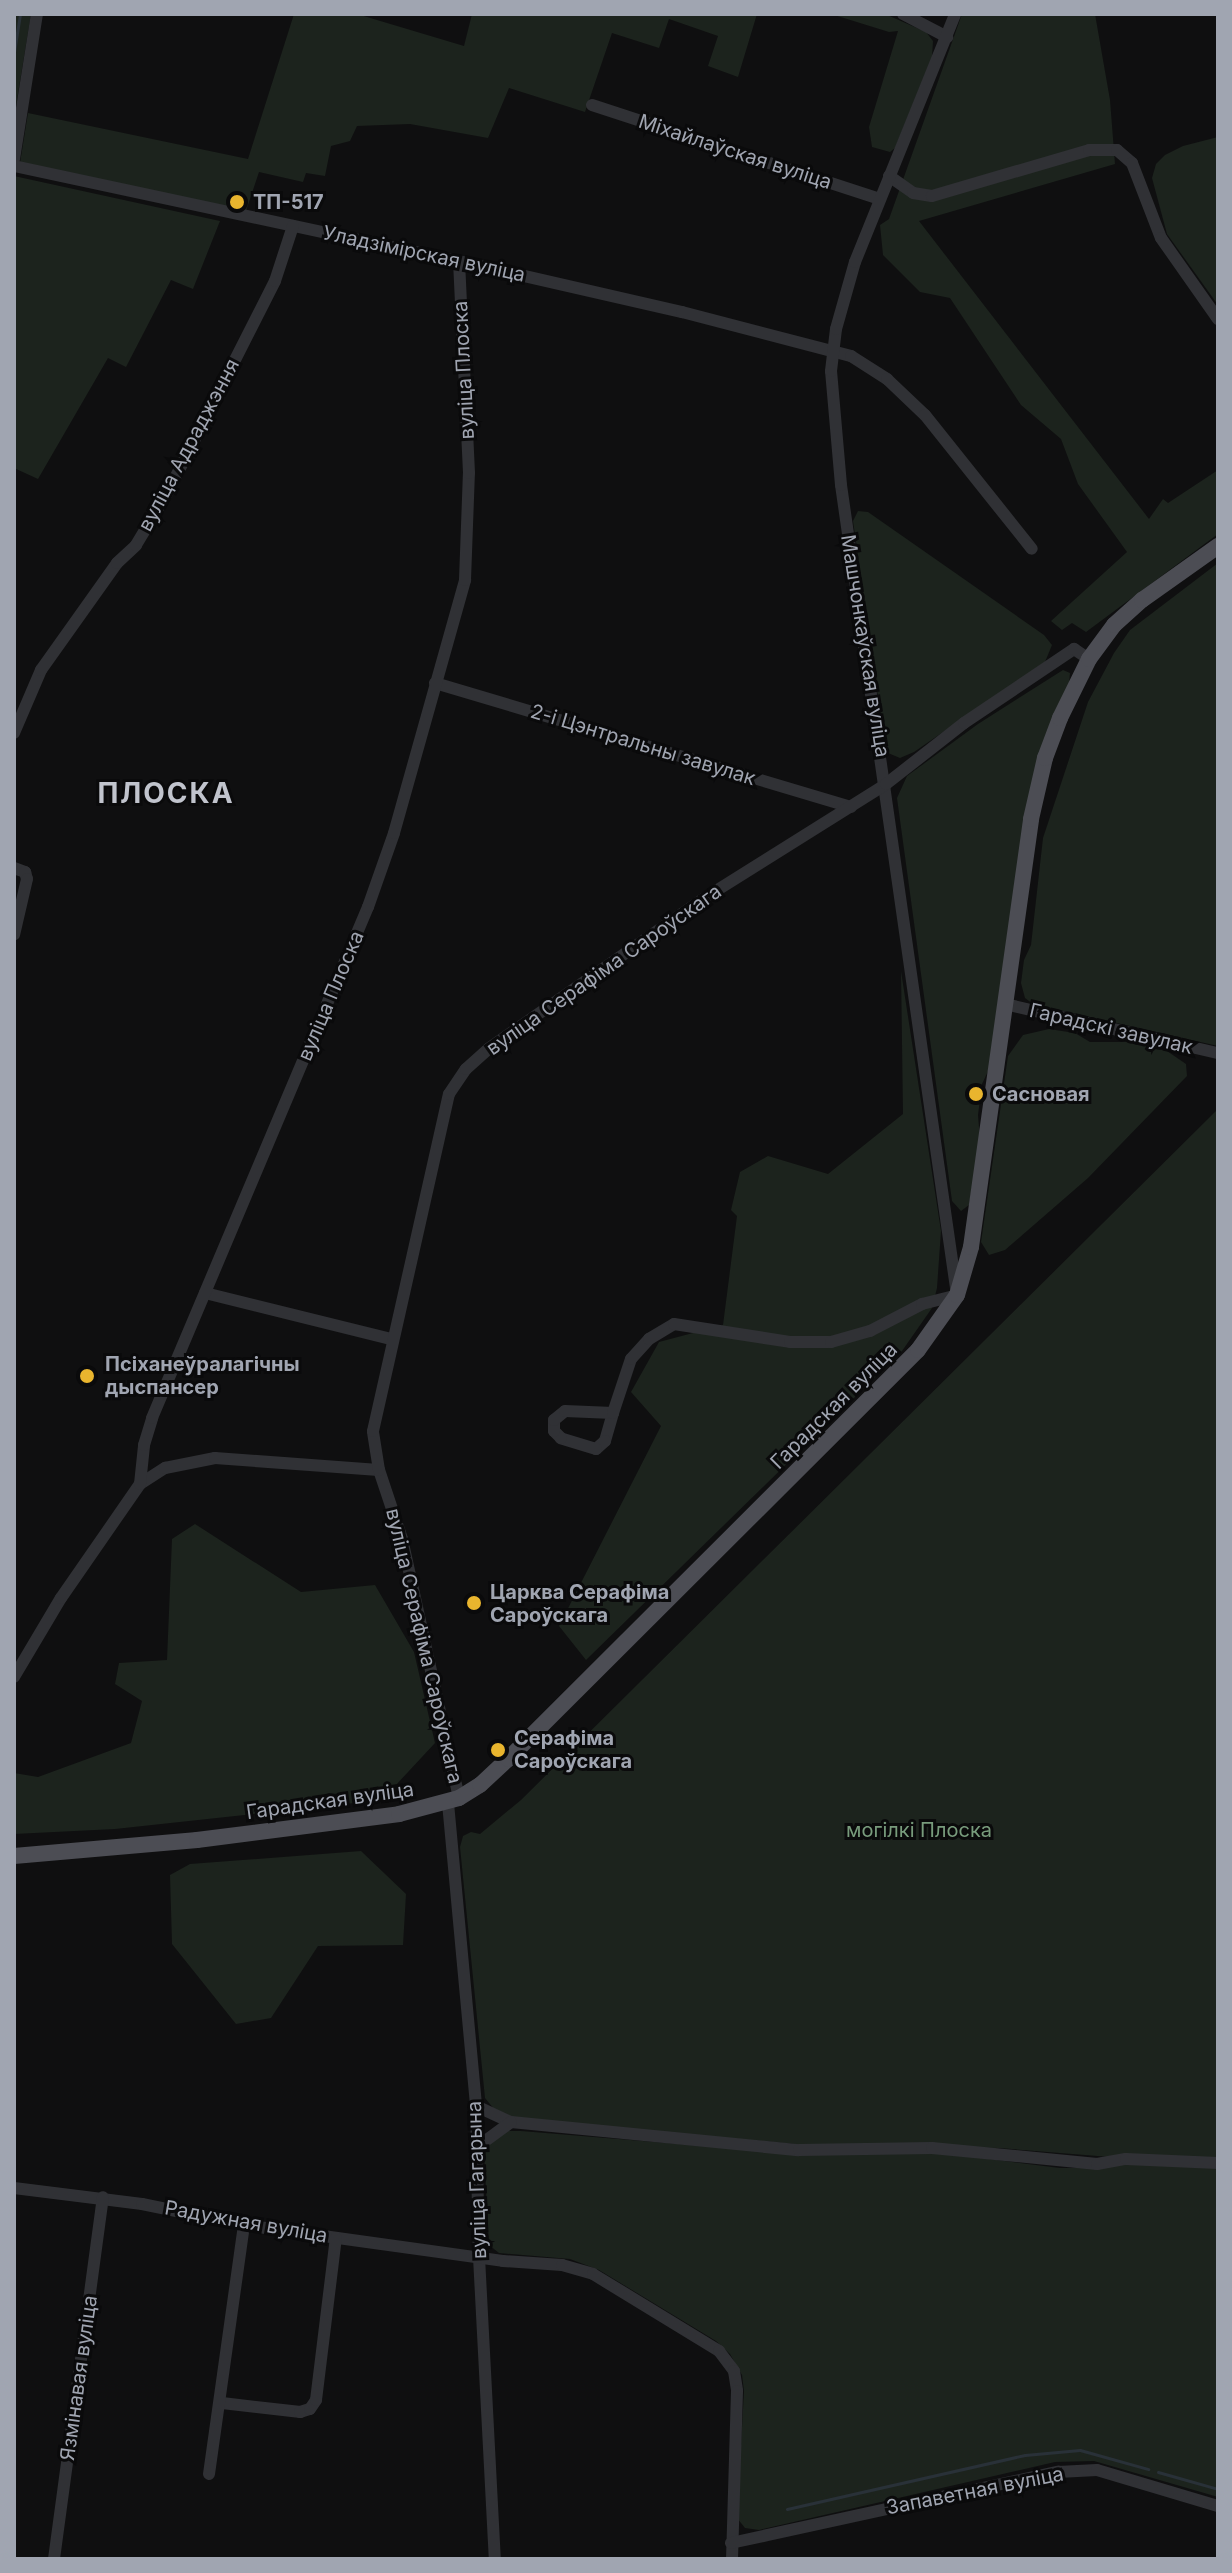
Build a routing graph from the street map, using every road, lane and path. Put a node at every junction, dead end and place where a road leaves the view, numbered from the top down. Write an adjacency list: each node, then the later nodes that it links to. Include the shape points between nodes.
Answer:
1 (37, 14): 6 (street)
2 (903, 14): 4 (street)
3 (955, 14): 4 (street, Машчонкаўская вуліца)
4 (947, 37): 8 (street, Машчонкаўская вуліца)
5 (592, 105): 9 (street, Міхайлаўская вуліца)
6 (14, 159)
7 (14, 166): 10 (street, Уладзімірская вуліца)
8 (889, 176): 9 (street, Машчонкаўская вуліца); 12 (street, via 913,193 932,196 1089,150 1117,150 1132,163 1161,238)
9 (879, 199): 13 (street, Машчонкаўская вуліца, via 848,284)
10 (293, 226): 11 (street, Уладзімірская вуліца); 18 (street, вуліца Адраджэння, via 275,281 169,490 136,545 117,563 41,670)
11 (459, 261): 13 (street, Уладзімірская вуліца); 17 (street, вуліца Плоска, via 469,542 465,580)
12 (1218, 319)
13 (833, 350): 15 (street, Уладзімірская вуліца, via 868,365 906,395); 19 (street, Машчонкаўская вуліца, via 833,421)
14 (1218, 546): 16 (main road, Гарадская вуліца, via 1142,600 1114,625)
15 (1032, 549)
16 (1089, 659): 19 (street, вуліца Серафіма Сароўскага, via 1074,649 964,723); 23 (main road, Гарадская вуліца, via 1060,718 1037,787)
17 (435, 683): 20 (street, 2-і Цэнтральны завулак); 25 (street, вуліца Плоска, via 368,907)
18 (14, 733)
19 (886, 784): 20 (street, вуліца Серафіма Сароўскага); 26 (street, Машчонкаўская вуліца)
20 (851, 807): 27 (street, вуліца Серафіма Сароўскага, via 703,899 466,1069 444,1108)
21 (14, 868): 22 (street, via 25,872 27,879)
22 (14, 935)
23 (1005, 1004): 24 (street, Гарадскі завулак); 26 (main road, Гарадская вуліца, via 977,1221)
24 (1218, 1053)
25 (205, 1293): 27 (street); 30 (street, вуліца Плоска, via 148,1430)
26 (957, 1295): 28 (street, via 831,1342 790,1342 674,1324 649,1339 631,1359); 32 (main road, Гарадская вуліца, via 907,1361 508,1759 480,1785)
27 (391, 1339): 29 (street, вуліца Серафіма Сароўскага, via 373,1431)
28 (613, 1413): 28 (street, via 605,1441 596,1449 554,1431 554,1420 565,1411)
29 (379, 1470): 30 (street, via 215,1458 165,1468); 32 (street, вуліца Серафіма Сароўскага, via 402,1539)
30 (140, 1484): 31 (street, вуліца Плоска)
31 (14, 1677)
32 (453, 1800): 33 (main road, Гарадская вуліца, via 399,1814 212,1838); 34 (street, вуліца Гагарына)
33 (14, 1856)
34 (476, 2106): 35 (street); 36 (street, вуліца Гагарына)
35 (511, 2122): 36 (street); 37 (street, via 799,2150 932,2148 1097,2164 1126,2159)
36 (477, 2147): 42 (street, вуліца Гагарына)
37 (1218, 2163)
38 (14, 2188): 39 (street, Радужная вуліца)
39 (103, 2197): 40 (street, Радужная вуліца); 47 (street, Язмінавая вуліца)
40 (244, 2225): 41 (street, Радужная вуліца); 43 (street)
41 (336, 2238): 42 (street, Радужная вуліца); 43 (street, via 316,2400 310,2409)
42 (479, 2257): 46 (street, Радужная вуліца, via 562,2265 593,2274 719,2351 734,2371 737,2391); 48 (street, вуліца Гагарына)
43 (222, 2403): 44 (street)
44 (209, 2474)
45 (1218, 2506): 46 (street, Запаветная вуліца, via 1097,2470 1058,2472)
46 (731, 2543): 49 (street, Радужная вуліца)
47 (54, 2559)
48 (495, 2559)
49 (732, 2559)

